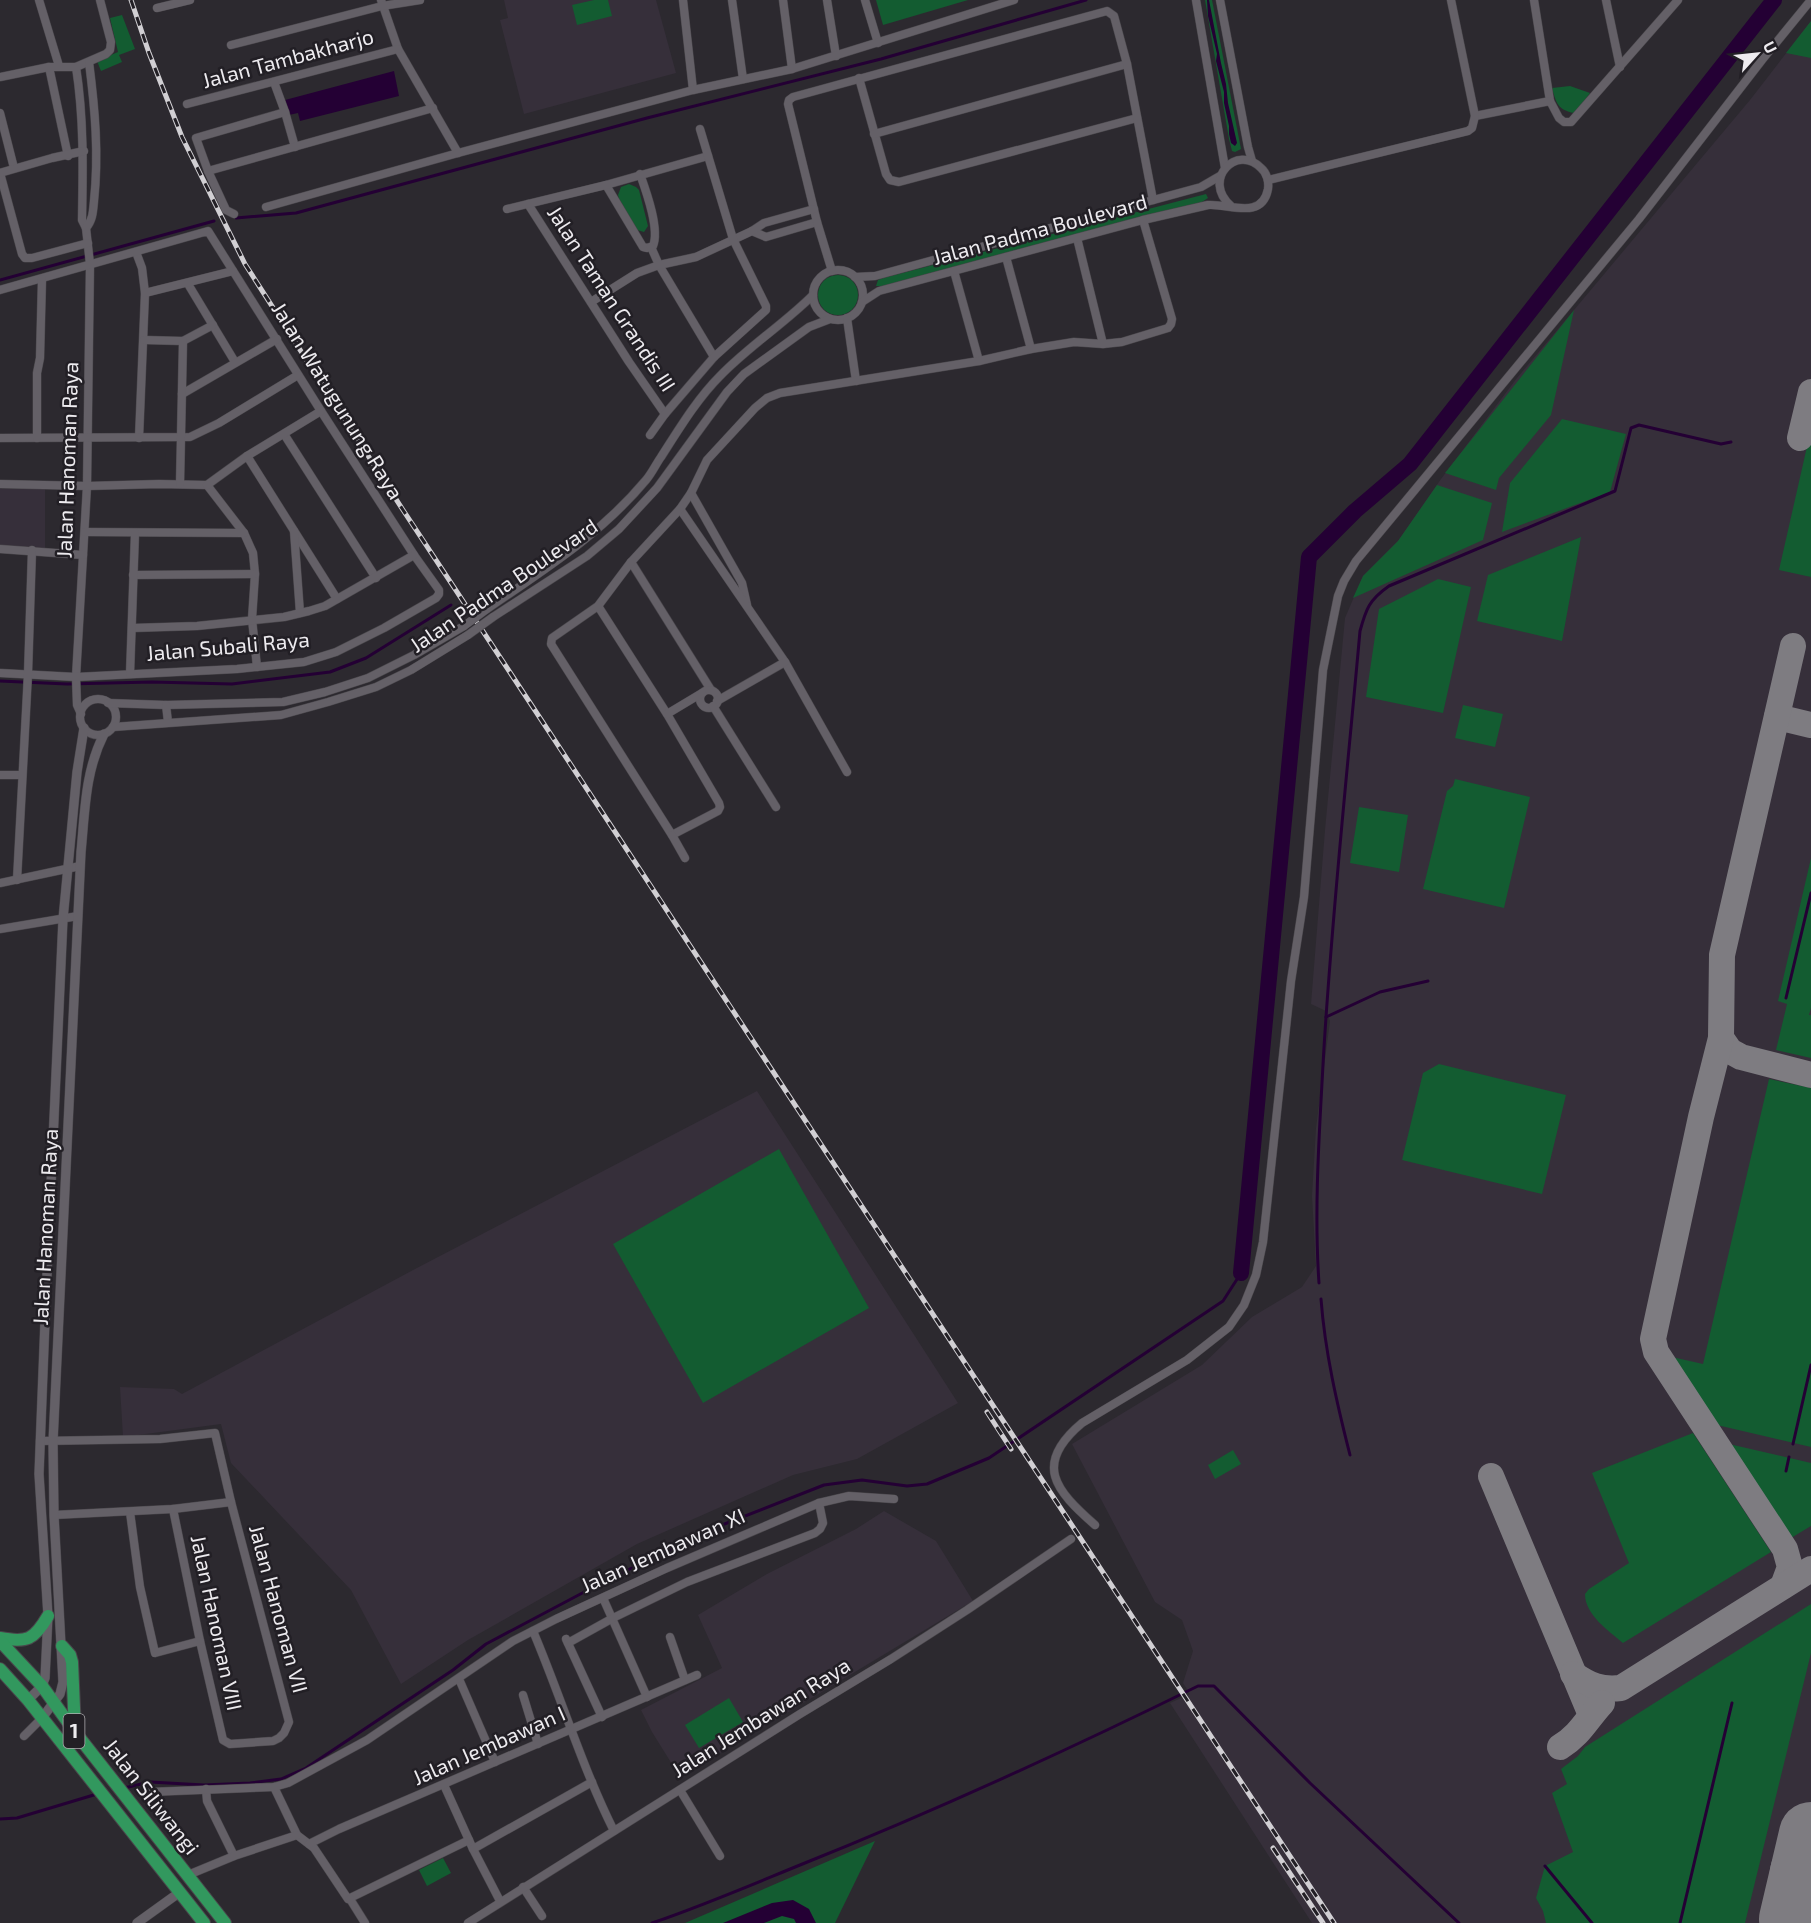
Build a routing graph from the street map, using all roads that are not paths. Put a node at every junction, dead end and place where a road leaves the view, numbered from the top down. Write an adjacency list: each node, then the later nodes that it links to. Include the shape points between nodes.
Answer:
1 (39, 0): 28 (street)
2 (100, 0): 26 (street, via 110,50)
3 (190, 0): 20 (street)
4 (420, 0): 19 (street)
5 (683, 0): 37 (street)
6 (732, 0): 35 (street)
7 (783, 0): 32 (street)
8 (827, 0): 25 (street)
9 (865, 0): 22 (street)
10 (1014, 0): 22 (street)
11 (1196, 0): 58 (street)
12 (1220, 0): 56 (street)
13 (1451, 0): 45 (street)
14 (1534, 0): 38 (street)
15 (1606, 0): 29 (street)
16 (1665, 0): 21 (street)
17 (1678, 0): 21 (street)
18 (1811, 0): 186 (street, via 1639,219 1356,561 1344,581 1323,670 1304,897 1256,1275 1244,1305 1229,1327 1187,1360 1082,1423 1059,1448 1053,1460 1058,1485 1077,1510)
19 (381, 3): 23 (street); 24 (street)
20 (157, 8)
21 (1667, 11): 29 (street)
22 (878, 43): 25 (street)
23 (231, 45)
24 (398, 49): 36 (street, Jalan Tambakharjo); 42 (street)
25 (836, 56): 32 (street)
26 (89, 62): 31 (street); 39 (street)
27 (1127, 64): 34 (street, via 1114,16 1107,11); 46 (street); 50 (street)
28 (59, 66): 30 (street); 31 (street)
29 (1620, 66): 38 (street, via 1571,122 1559,118)
30 (49, 67): 33 (street); 54 (street)
31 (76, 67): 41 (street, Jalan Hanoman Raya)
32 (792, 69): 35 (street)
33 (0, 75)
34 (859, 78): 50 (street); 70 (street, via 789,100)
35 (743, 79): 37 (street)
36 (274, 82): 40 (street, Jalan Tambakharjo); 43 (street)
37 (693, 90): 53 (street)
38 (1550, 101): 45 (street)
39 (94, 103): 41 (street); 47 (street)
40 (187, 104)
41 (82, 105): 48 (street, Jalan Hanoman Raya)
42 (433, 108): 51 (street); 53 (street)
43 (285, 112): 51 (street); 59 (street, via 196,138)
44 (0, 113): 57 (street)
45 (1475, 116): 63 (street, via 1468,131)
46 (1137, 118): 50 (street, via 899,182 885,174); 65 (street)
47 (96, 124): 48 (street); 75 (street, via 96,183 92,220)
48 (83, 125): 52 (street, Jalan Hanoman Raya)
49 (700, 129): 55 (street)
50 (874, 134)
51 (295, 147): 59 (street)
52 (84, 151): 54 (street); 75 (street, Jalan Hanoman Raya, via 82,220)
53 (458, 153): 68 (street)
54 (68, 156): 57 (street)
55 (708, 156): 61 (street); 79 (street)
56 (1252, 161): 58 (street, via 1238,160); 63 (street)
57 (14, 168): 60 (street)
58 (1225, 168): 62 (street)
59 (208, 171): 71 (street, via 226,210)
60 (0, 173): 80 (street, via 25,258)
61 (640, 174): 64 (street); 81 (street, via 651,207 655,239)
62 (1220, 176): 65 (street, Jalan Padma Boulevard, via 1201,187); 67 (street, via 1220,193)
63 (1268, 180): 67 (street, via 1265,196 1254,207)
64 (606, 185): 66 (street); 81 (street, via 644,247)
65 (1153, 200): 89 (street, Jalan Padma Boulevard, via 875,276)
66 (528, 204): 69 (street); 95 (street, Jalan Taman Grandis III)
67 (1231, 206): 73 (street, Jalan Padma Boulevard, via 1208,205)
68 (266, 207)
69 (507, 209)
70 (814, 209): 72 (street); 74 (street)
71 (234, 214)
72 (779, 219): 76 (street); 77 (street)
73 (1143, 220): 78 (street, Jalan Padma Boulevard); 103 (street, via 1172,324 1122,342)
74 (817, 222): 77 (street); 87 (street)
75 (86, 228): 80 (street, Jalan Hanoman Raya)
76 (752, 231): 77 (street, via 766,237); 79 (street)
77 (783, 231)
78 (1077, 238): 83 (street, Jalan Padma Boulevard); 103 (street)
79 (733, 239): 85 (street, via 696,257); 105 (street, via 766,306)
80 (88, 244): 84 (street, Jalan Hanoman Raya)
81 (651, 247): 85 (street)
82 (136, 252): 84 (street); 86 (street, Jalan Watugunung Raya, via 206,230); 93 (street)
83 (1006, 257): 88 (street, Jalan Padma Boulevard); 104 (street)
84 (90, 262): 90 (street); 115 (street, Jalan Hanoman Raya)
85 (660, 265): 95 (street, via 637,273); 105 (street)
86 (233, 271): 91 (street); 100 (street, Jalan Watugunung Raya)
87 (832, 271): 89 (street); 94 (street, via 819,280)
88 (954, 271): 96 (street, Jalan Padma Boulevard, via 879,291); 106 (street)
89 (855, 277): 96 (street, via 863,293)
90 (42, 279): 92 (street); 117 (street)
91 (188, 284): 93 (street); 99 (street)
92 (0, 291)
93 (145, 293): 101 (street)
94 (813, 295): 98 (street, via 818,310); 158 (street, Jalan Padma Boulevard, bridge, via 719,376 648,478 614,515 578,546 464,626 414,656 325,693 283,702)
95 (591, 302): 112 (street, Jalan Taman Grandis III)
96 (862, 302): 97 (street)
97 (847, 318): 98 (street); 109 (street)
98 (830, 319): 161 (street, Jalan Padma Boulevard, bridge, via 809,327 744,374 726,392 657,488 587,556 411,670 376,687 281,715)
99 (213, 325): 102 (street); 107 (street)
100 (277, 339): 107 (street); 108 (street, Jalan Watugunung Raya)
101 (144, 340): 102 (street); 118 (street)
102 (183, 341): 110 (street)
103 (1103, 344): 104 (street, via 1074,342)
104 (1031, 349): 106 (street)
105 (714, 357): 112 (street)
106 (979, 361): 109 (street)
107 (235, 362): 110 (street)
108 (298, 375): 111 (street, Jalan Watugunung Raya); 119 (street, via 219,423 192,437)
109 (856, 381): 125 (street, via 767,398 707,460)
110 (182, 394): 119 (street)
111 (321, 411): 113 (street); 134 (street, Jalan Watugunung Raya)
112 (665, 414): 114 (street)
113 (284, 434): 120 (street); 138 (street)
114 (650, 435)
115 (88, 437): 117 (street); 118 (street); 124 (street, Jalan Hanoman Raya)
116 (0, 438): 117 (street)
117 (37, 438)
118 (139, 438): 119 (street)
119 (180, 438): 122 (street)
120 (247, 456): 123 (street); 127 (street)
121 (0, 484): 124 (street)
122 (180, 484): 123 (street); 124 (street)
123 (207, 485): 130 (street)
124 (87, 486): 128 (street, Jalan Hanoman Raya)
125 (691, 493): 126 (street); 142 (street, via 742,583)
126 (680, 509): 135 (street); 142 (street)
127 (294, 530): 140 (street); 143 (street)
128 (84, 532): 129 (street); 133 (street, Jalan Hanoman Raya)
129 (135, 533): 130 (street); 137 (street)
130 (244, 533): 136 (street, via 253,553)
131 (0, 549): 132 (street)
132 (32, 550): 133 (street); 150 (street)
133 (83, 555): 151 (street, Jalan Hanoman Raya)
134 (414, 555): 138 (street); 139 (street, Jalan Watugunung Raya)
135 (631, 562): 141 (street); 152 (street)
136 (255, 574): 137 (street); 144 (street)
137 (133, 575): 145 (street)
138 (376, 578): 140 (street)
139 (439, 590): 147 (street, Jalan Subali Raya, via 436,598 336,652 304,662)
140 (337, 599): 143 (street)
141 (598, 606): 160 (street); 169 (street, via 552,638 551,644)
142 (747, 606): 146 (street)
143 (300, 613): 144 (street)
144 (252, 619): 145 (street); 147 (street)
145 (132, 628): 149 (street)
146 (785, 662): 157 (street); 165 (street)
147 (257, 667): 149 (street, Jalan Subali Raya)
148 (0, 673): 150 (street, Jalan Subali Raya)
149 (130, 674): 151 (street, Jalan Subali Raya)
150 (28, 681): 151 (street, Jalan Subali Raya); 167 (street)
151 (76, 682): 154 (street, Jalan Hanoman Raya)
152 (711, 690): 153 (street); 157 (street, via 717,694)
153 (702, 693): 157 (street, via 702,703 707,707); 160 (street)
154 (77, 697): 155 (street); 159 (street, Jalan Hanoman Raya)
155 (91, 701): 156 (street); 159 (street)
156 (108, 703): 158 (street, Jalan Padma Boulevard); 163 (street, via 116,717)
157 (715, 703): 168 (street)
158 (166, 705): 161 (street)
159 (81, 714): 162 (street)
160 (667, 714): 169 (street, via 720,807)
161 (168, 722): 163 (street, Jalan Padma Boulevard)
162 (84, 728): 164 (street, via 93,734); 172 (street, Jalan Hanoman Raya)
163 (113, 728): 164 (street)
164 (104, 734): 171 (street, Jalan Hanoman Raya, via 88,776)
165 (847, 772)
166 (0, 775): 167 (street)
167 (21, 776): 173 (street)
168 (776, 807)
169 (672, 835): 170 (street)
170 (685, 858)
171 (80, 866): 172 (street); 175 (street, Jalan Hanoman Raya)
172 (68, 869): 173 (street); 176 (street, Jalan Hanoman Raya)
173 (17, 880): 174 (street)
174 (0, 884)
175 (78, 916): 176 (street); 179 (street, Jalan Hanoman Raya)
176 (63, 919): 177 (street); 178 (street, Jalan Hanoman Raya)
177 (0, 929)
178 (40, 1441): 179 (street); 189 (street, Jalan Hanoman Raya)
179 (53, 1442): 181 (street, Jalan Hanoman VII, via 216,1433); 185 (street, Jalan Hanoman Raya)
180 (894, 1499): 182 (street, Jalan Jembawan XI, via 849,1496)
181 (231, 1502): 183 (street); 210 (street, Jalan Hanoman VII, via 288,1726 273,1740)
182 (819, 1503): 188 (street, Jalan Jembawan XI); 190 (street, via 824,1523 815,1533 687,1582)
183 (173, 1509): 184 (street); 194 (street, Jalan Hanoman VIII)
184 (130, 1512): 185 (street); 194 (street, via 154,1652)
185 (54, 1515): 195 (street, Jalan Hanoman Raya)
186 (1095, 1525)
187 (1071, 1539): 217 (street, Jalan Jembawan Raya, via 958,1616)
188 (603, 1598): 190 (street); 191 (street, Jalan Jembawan XI)
189 (48, 1616): 193 (highway, via 40,1631 25,1641); 200 (street, Jalan Hanoman Raya)
190 (613, 1618): 202 (street); 205 (street, via 567,1641)
191 (533, 1631): 198 (street, Jalan Jembawan XI); 207 (street)
192 (670, 1637): 199 (street)
193 (0, 1640): 200 (highway, Jalan Siliwangi / 1)
194 (200, 1641): 210 (street, Jalan Hanoman VIII)
195 (62, 1646): 204 (street, Jalan Hanoman Raya, via 63,1687); 208 (highway, via 72,1662)
196 (0, 1669): 203 (highway, Jalan Siliwangi / 1)
197 (697, 1675): 199 (street, Jalan Jembawan I)
198 (459, 1679): 212 (street); 215 (street, via 367,1740 299,1778)
199 (685, 1680): 202 (street, Jalan Jembawan I)
200 (42, 1686): 203 (street); 204 (highway, Jalan Siliwangi / 1)
201 (522, 1695): 211 (street)
202 (647, 1697): 205 (street, Jalan Jembawan I)
203 (28, 1700): 206 (highway, Jalan Siliwangi / 1)
204 (54, 1704): 206 (street, Jalan Hanoman Raya); 208 (highway, Jalan Siliwangi / 1)
205 (602, 1717): 207 (street, Jalan Jembawan I)
206 (42, 1718): 209 (street); 228 (highway, Jalan Siliwangi / 1)
207 (572, 1728): 211 (street, Jalan Jembawan I); 213 (street)
208 (75, 1732): 226 (highway, Jalan Siliwangi / 1)
209 (24, 1736)
210 (226, 1743)
211 (538, 1744): 212 (street, Jalan Jembawan I)
212 (495, 1762): 214 (street, Jalan Jembawan I)
213 (592, 1782): 219 (street); 223 (street)
214 (444, 1785): 221 (street); 222 (street, Jalan Jembawan I)
215 (274, 1787): 216 (street); 220 (street)
216 (206, 1789): 218 (street); 224 (street, via 207,1801)
217 (680, 1790): 219 (street, Jalan Jembawan Raya); 225 (street)
218 (150, 1792)
219 (614, 1831): 227 (street, Jalan Jembawan Raya)
220 (297, 1835): 222 (street); 224 (street)
221 (469, 1840): 223 (street); 229 (street)
222 (309, 1844): 229 (street)
223 (473, 1849): 230 (street)
224 (234, 1856): 226 (street)
225 (720, 1856)
226 (188, 1875): 234 (highway, Jalan Siliwangi / 1)
227 (523, 1887): 230 (street, Jalan Jembawan Raya); 231 (street)
228 (180, 1892): 232 (street); 233 (highway, Jalan Siliwangi / 1)
229 (349, 1899): 235 (street)
230 (500, 1901): 236 (street, Jalan Jembawan Raya)
231 (542, 1916)
232 (137, 1923)
233 (204, 1923)
234 (225, 1923)
235 (365, 1923)
236 (468, 1923)

